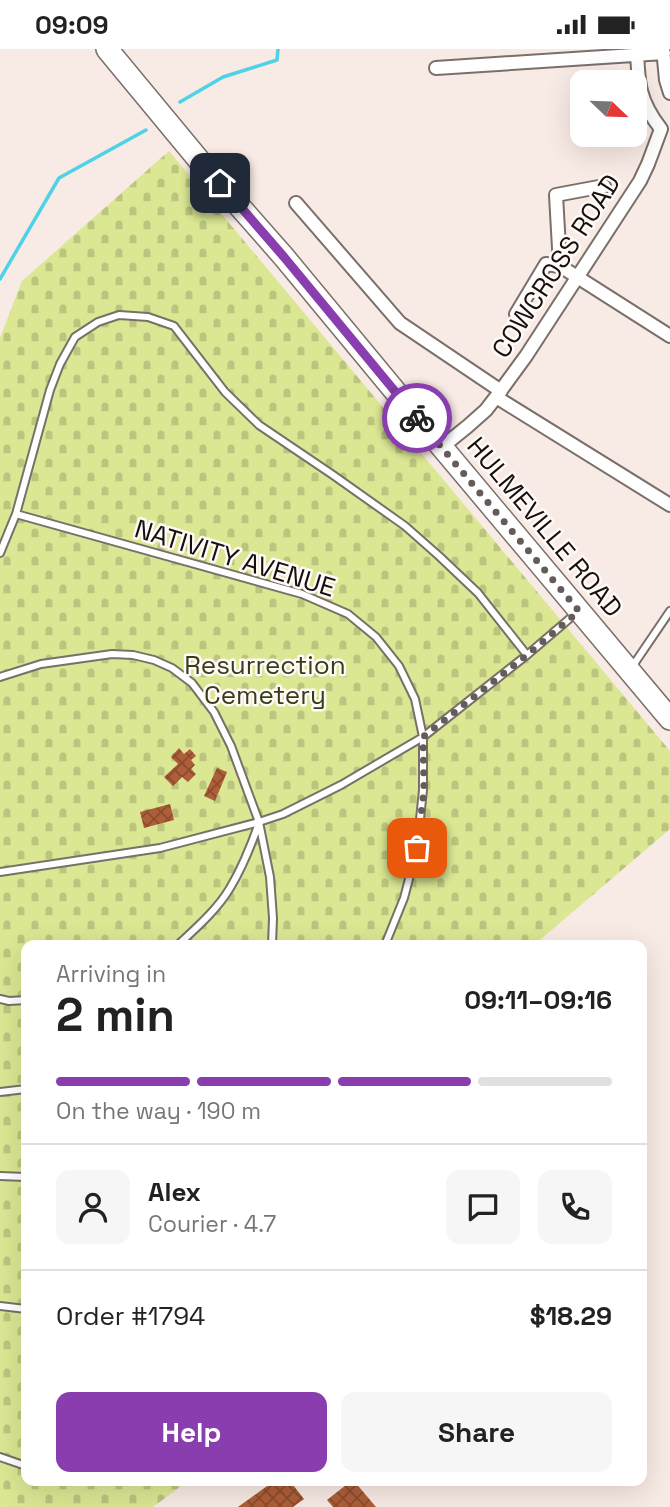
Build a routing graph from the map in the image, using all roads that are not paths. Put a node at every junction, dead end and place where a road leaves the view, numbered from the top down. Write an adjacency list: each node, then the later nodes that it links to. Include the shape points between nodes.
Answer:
1 (107, 49): 14 (main road, HULMEVILLE ROAD)
2 (664, 51): 3 (street); 5 (street)
3 (637, 52): 4 (street); 6 (street, COWCROSS ROAD, via 643,102)
4 (436, 68)
5 (670, 93)
6 (665, 133): 10 (street, COWCROSS ROAD, via 640,181)
7 (604, 186): 9 (street, via 556,195)
8 (296, 203): 13 (street, via 400,323)
9 (561, 266): 10 (street); 11 (street, via 546,264)
10 (577, 276): 12 (street); 13 (street, COWCROSS ROAD)
11 (516, 314)
12 (670, 336)
13 (499, 394): 14 (street, COWCROSS ROAD); 15 (street)
14 (442, 447): 18 (main road, HULMEVILLE ROAD)
15 (670, 505)
16 (16, 514): 17 (lane); 20 (lane, via 50,390 75,337 119,315 148,317 174,326 225,391 259,425 395,518 430,548 478,593); 24 (lane, NATIVITY AVENUE, via 302,594 348,614 376,637 399,666 415,699)
17 (0, 553)
18 (579, 611): 20 (lane); 21 (main road, HULMEVILLE ROAD)
19 (670, 611): 21 (lane)
20 (527, 655): 24 (lane)
21 (630, 671): 23 (main road, HULMEVILLE ROAD)
22 (0, 677): 25 (lane, via 41,664 112,653 172,668 192,683 214,712)
23 (670, 719)
24 (423, 737): 25 (lane, via 341,785); 29 (lane, NATIVITY AVENUE, via 424,790 417,848)
25 (259, 822): 26 (lane, via 160,848); 27 (lane, via 229,891); 28 (lane, via 270,877)
26 (0, 872)
27 (183, 940)
28 (272, 940)
29 (388, 940)
30 (0, 999): 31 (lane)
31 (21, 1000)
32 (21, 1089): 33 (lane)
33 (0, 1091)
34 (0, 1176): 35 (lane)
35 (21, 1177)
36 (0, 1306): 37 (lane)
37 (21, 1308)
38 (0, 1457): 39 (lane)
39 (21, 1464)

